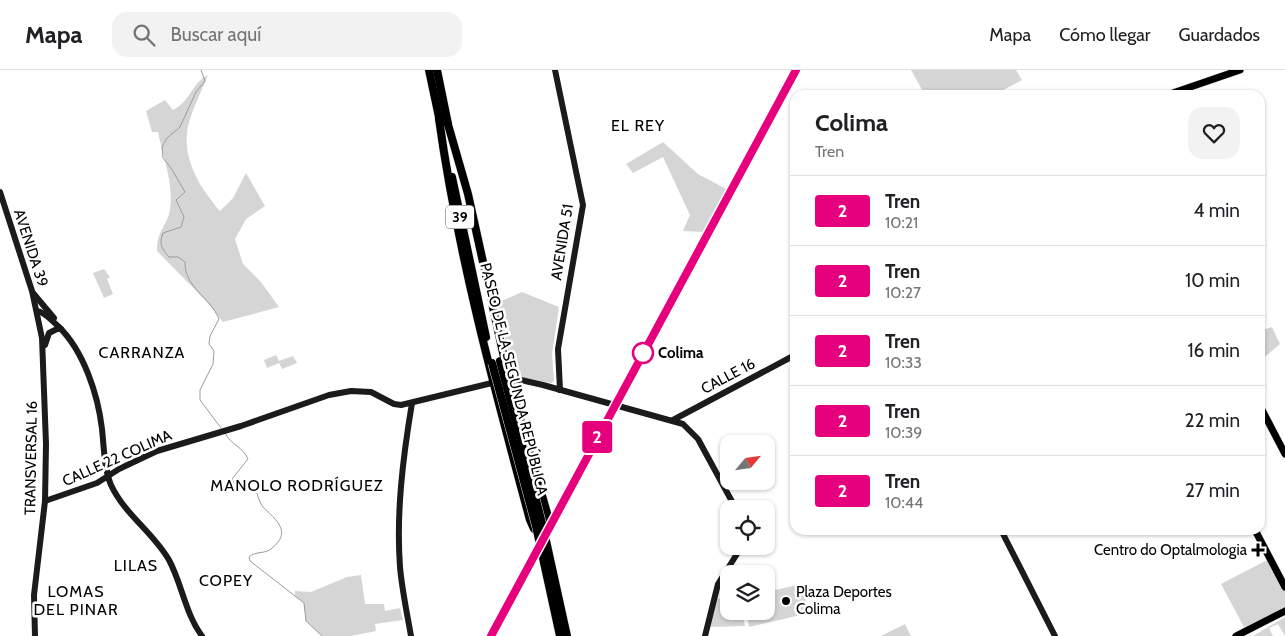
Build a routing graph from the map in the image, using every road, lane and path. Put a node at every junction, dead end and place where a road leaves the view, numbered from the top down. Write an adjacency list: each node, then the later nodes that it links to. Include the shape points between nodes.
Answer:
1 (429, 70): 6 (highway, PASEO DE LA SEGUNDA REPÚBLICA / 39)
2 (437, 70): 6 (highway, PASEO DE LA SEGUNDA REPÚBLICA / 39)
3 (555, 70): 16 (main road, AVENIDA 51, via 583,205 558,349)
4 (1240, 70): 5 (main road)
5 (1182, 90)
6 (443, 120): 13 (highway, PASEO DE LA SEGUNDA REPÚBLICA / 39); 14 (highway, via 468,194); 15 (highway, via 450,197)
7 (0, 192): 8 (main road, AVENIDA 39)
8 (32, 291): 9 (main road, AVENIDA 39); 10 (main road)
9 (37, 311): 10 (main road); 11 (main road, TRANSVERSAL 16)
10 (61, 329): 11 (main road, via 49,333); 24 (main road, via 80,358 96,395)
11 (43, 352): 26 (main road, TRANSVERSAL 16)
12 (790, 358): 18 (main road, CALLE 16)
13 (496, 362): 35 (highway, PASEO DE LA SEGUNDA REPÚBLICA / 39, bridge); 36 (highway, PASEO DE LA SEGUNDA REPÚBLICA / 39, bridge, via 543,527)
14 (509, 380): 15 (main road); 15 (highway, via 547,512 545,528 540,531 532,526); 16 (main road, via 528,381)
15 (493, 382): 17 (main road)
16 (560, 390): 20 (main road)
17 (412, 403): 24 (main road, CALLE 22 COLIMA, via 394,404 371,392 328,395 157,451); 34 (main road, via 402,462 400,533 400,567)
18 (684, 414): 20 (main road); 21 (main road, CALLE 16); 22 (main road)
19 (1265, 416): 23 (main road)
20 (663, 417): 21 (main road)
21 (673, 420): 22 (main road, via 688,427)
22 (698, 439): 25 (main road)
23 (1285, 454)
24 (108, 476): 26 (main road, CALLE 22 COLIMA); 33 (main road, via 123,507 170,562 190,615)
25 (731, 500)
26 (45, 501): 32 (main road, TRANSVERSAL 16, via 34,595)
27 (1004, 535): 38 (main road)
28 (1258, 535): 30 (main road)
29 (736, 555): 37 (main road, via 718,584)
30 (1285, 587)
31 (1285, 611): 39 (main road)
32 (36, 636)
33 (202, 636)
34 (411, 636)
35 (560, 636)
36 (567, 636)
37 (705, 636)
38 (1055, 636)
39 (1236, 636)

